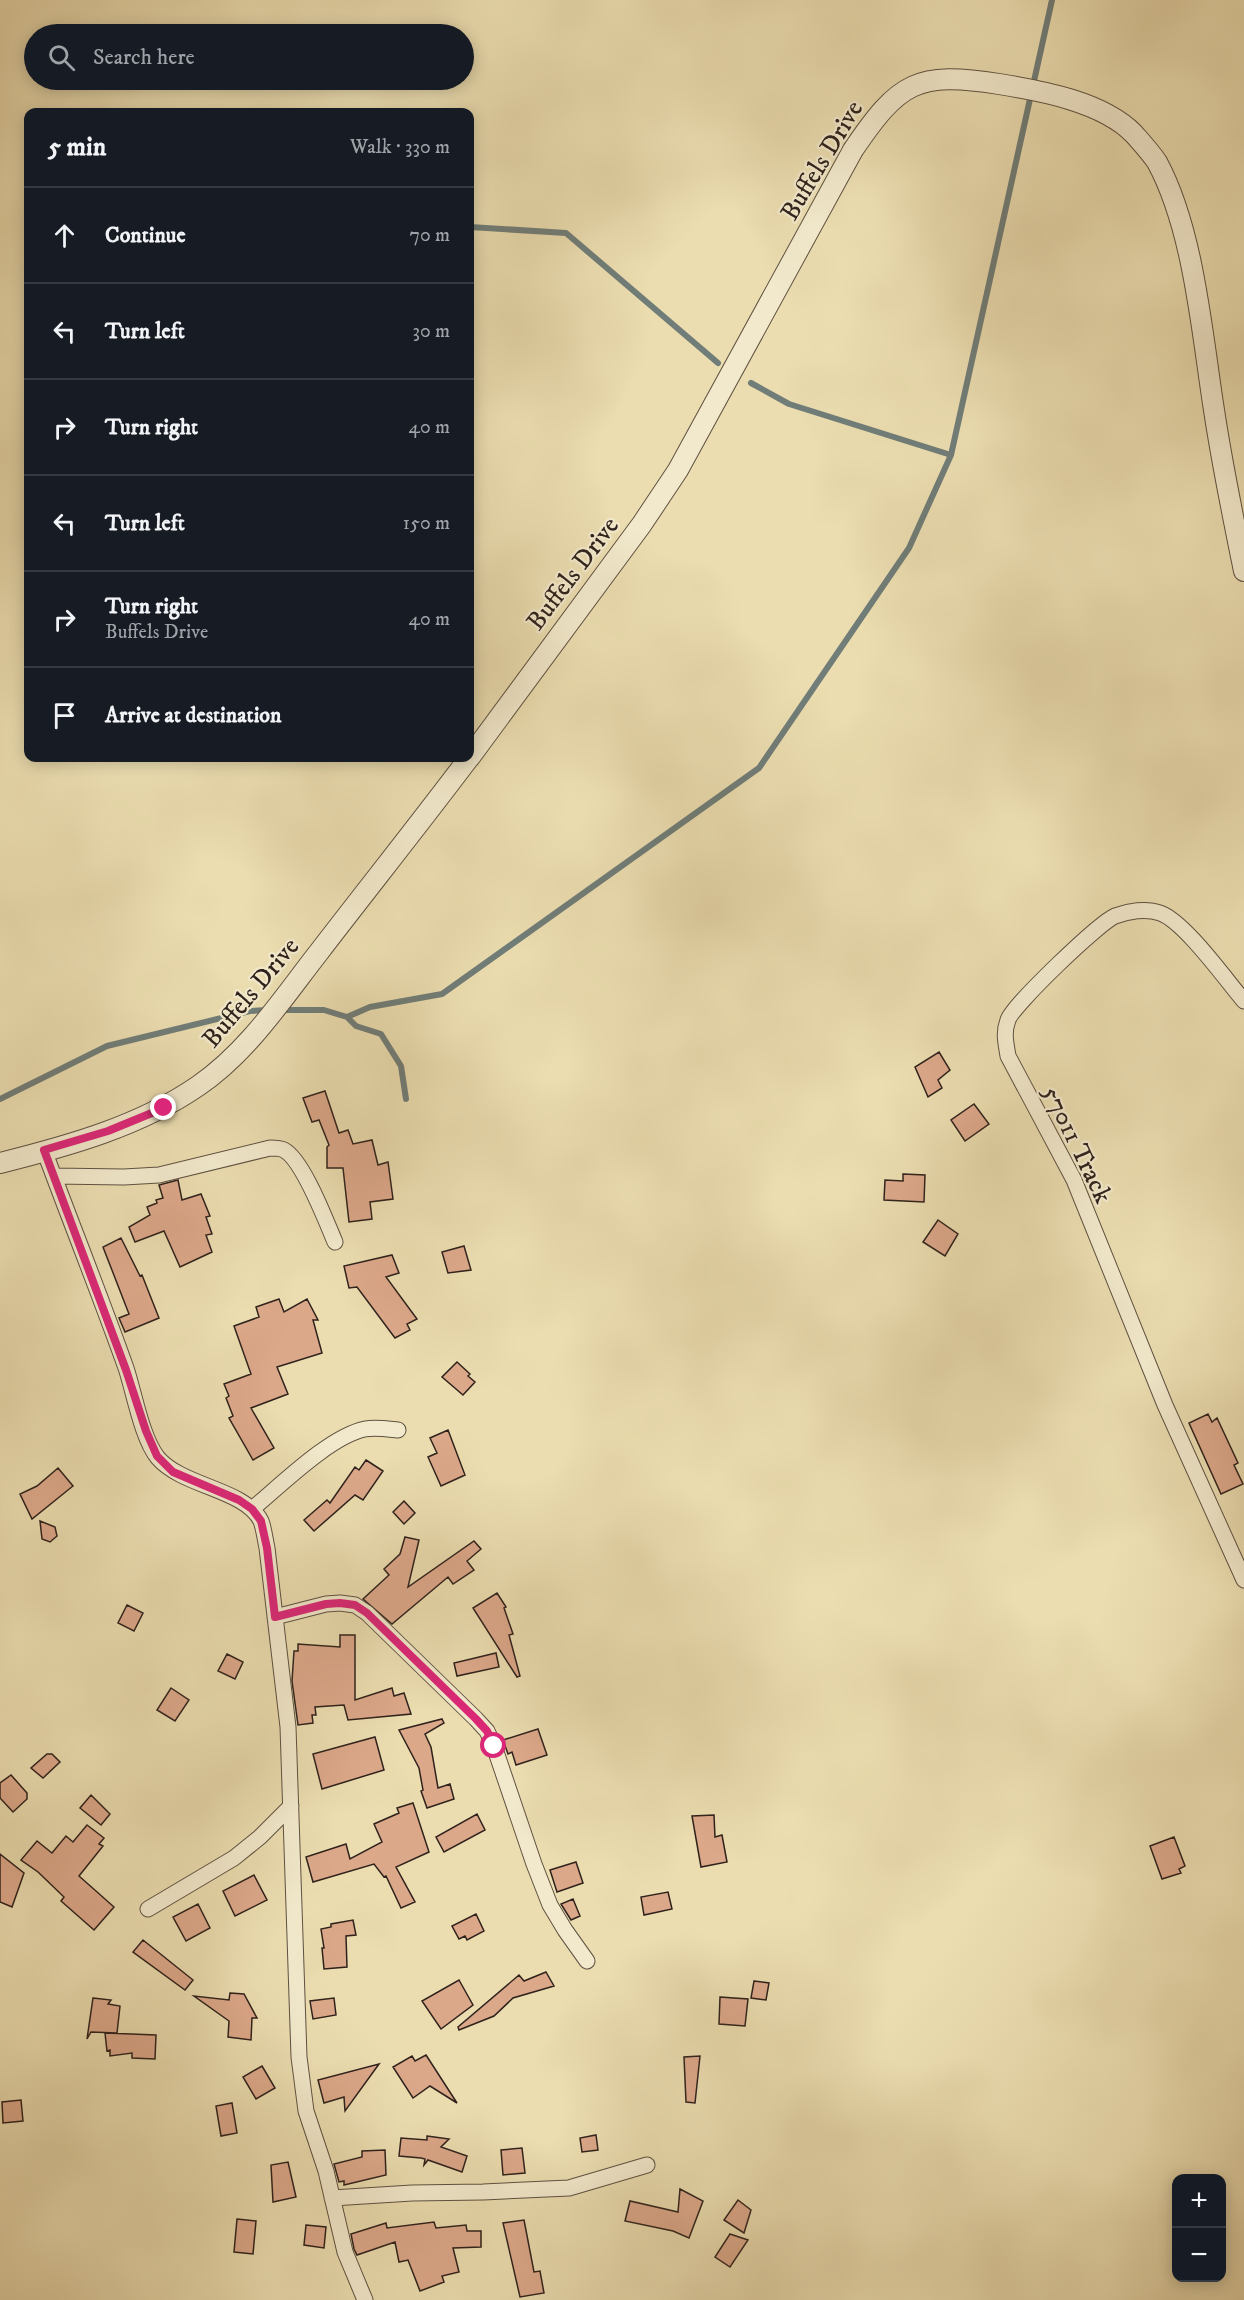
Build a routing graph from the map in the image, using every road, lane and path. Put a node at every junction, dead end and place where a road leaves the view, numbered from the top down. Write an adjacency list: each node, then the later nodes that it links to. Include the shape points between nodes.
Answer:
1 (1244, 571): 2 (street, Buffels Drive, via 1189,257 1156,161 1132,133 1109,115 1068,99 955,78 916,83 877,113 678,470)
2 (474, 750)
3 (465, 762): 5 (street, Buffels Drive, via 303,972 224,1067 164,1108 108,1131)
4 (1244, 1001): 11 (street, 57011 Track, via 1177,923 1159,912 1138,910 1114,916 1096,930 1023,1001 1008,1018 1004,1034 1008,1056 1074,1180 1165,1405)
5 (44, 1150): 6 (street, Buffels Drive); 7 (street)
6 (0, 1162)
7 (54, 1176): 8 (street, via 159,1175 270,1148 283,1149 291,1155 314,1193); 10 (street, via 157,1456 173,1472)
8 (334, 1242)
9 (398, 1430): 10 (street, via 366,1429 345,1437)
10 (252, 1509): 12 (street, via 261,1521 267,1548)
11 (1244, 1580)
12 (275, 1617): 13 (street, via 288,1728); 15 (street, via 326,1604 355,1605 487,1731 550,1905)
13 (291, 1806): 14 (street, via 234,1858); 17 (street, via 299,2057 306,2111)
14 (148, 1909)
15 (587, 1961)
16 (647, 2165): 17 (street, via 569,2188)
17 (332, 2198): 18 (street, via 345,2252)
18 (365, 2300)

